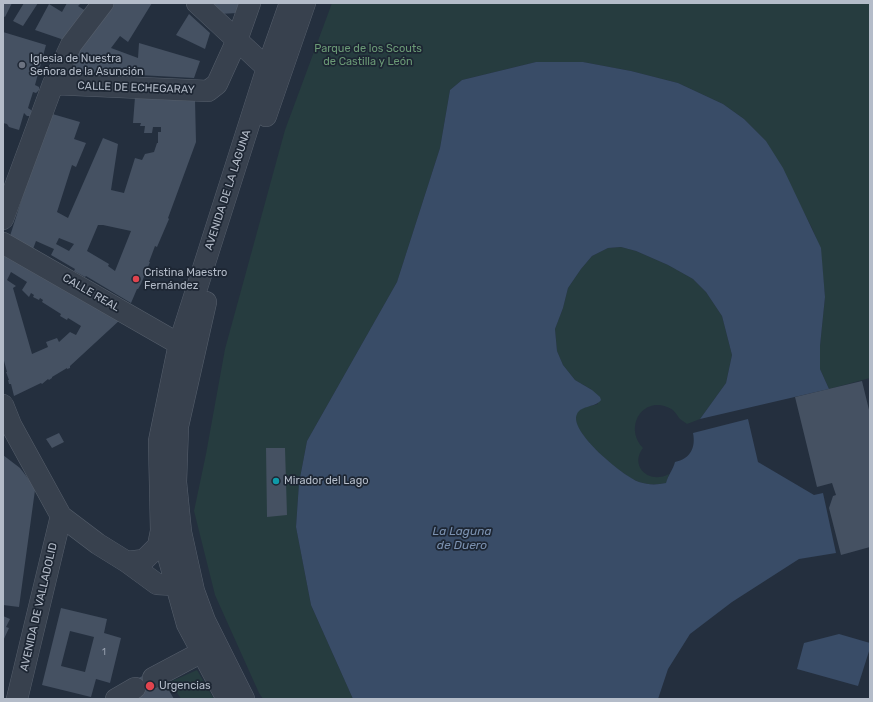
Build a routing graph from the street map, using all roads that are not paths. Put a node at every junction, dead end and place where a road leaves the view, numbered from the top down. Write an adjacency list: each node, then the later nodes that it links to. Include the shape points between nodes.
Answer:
1 (103, 3): 8 (street, via 72,45)
2 (197, 3): 6 (street)
3 (250, 3): 6 (street)
4 (290, 3): 7 (street, AVENIDA DE LA LAGUNA)
5 (305, 3): 17 (street, AVENIDA DE LA LAGUNA, via 204,310 178,426 176,482)
6 (237, 40): 7 (street); 8 (street, CALLE DE ECHEGARAY, via 217,84 208,91)
7 (267, 68): 11 (street, AVENIDA DE LA LAGUNA)
8 (53, 84): 9 (street)
9 (3, 220)
10 (3, 243): 11 (street, CALLE REAL)
11 (179, 344): 15 (street, AVENIDA DE LA LAGUNA, via 159,441)
12 (3, 405): 13 (street)
13 (7, 424): 14 (street)
14 (61, 516): 16 (street); 21 (street, AVENIDA DE VALLADOLID)
15 (161, 531): 16 (street, via 158,546 144,560); 17 (street, AVENIDA DE LA LAGUNA)
16 (126, 562): 17 (street, via 157,584)
17 (183, 582): 18 (street, AVENIDA DE LA LAGUNA, via 187,624); 24 (street, AVENIDA DE LA LAGUNA)
18 (202, 652): 19 (street); 23 (street, AVENIDA DE LA LAGUNA)
19 (153, 678)
20 (135, 688): 22 (street)
21 (17, 699)
22 (116, 699)
23 (227, 699)
24 (244, 699)

